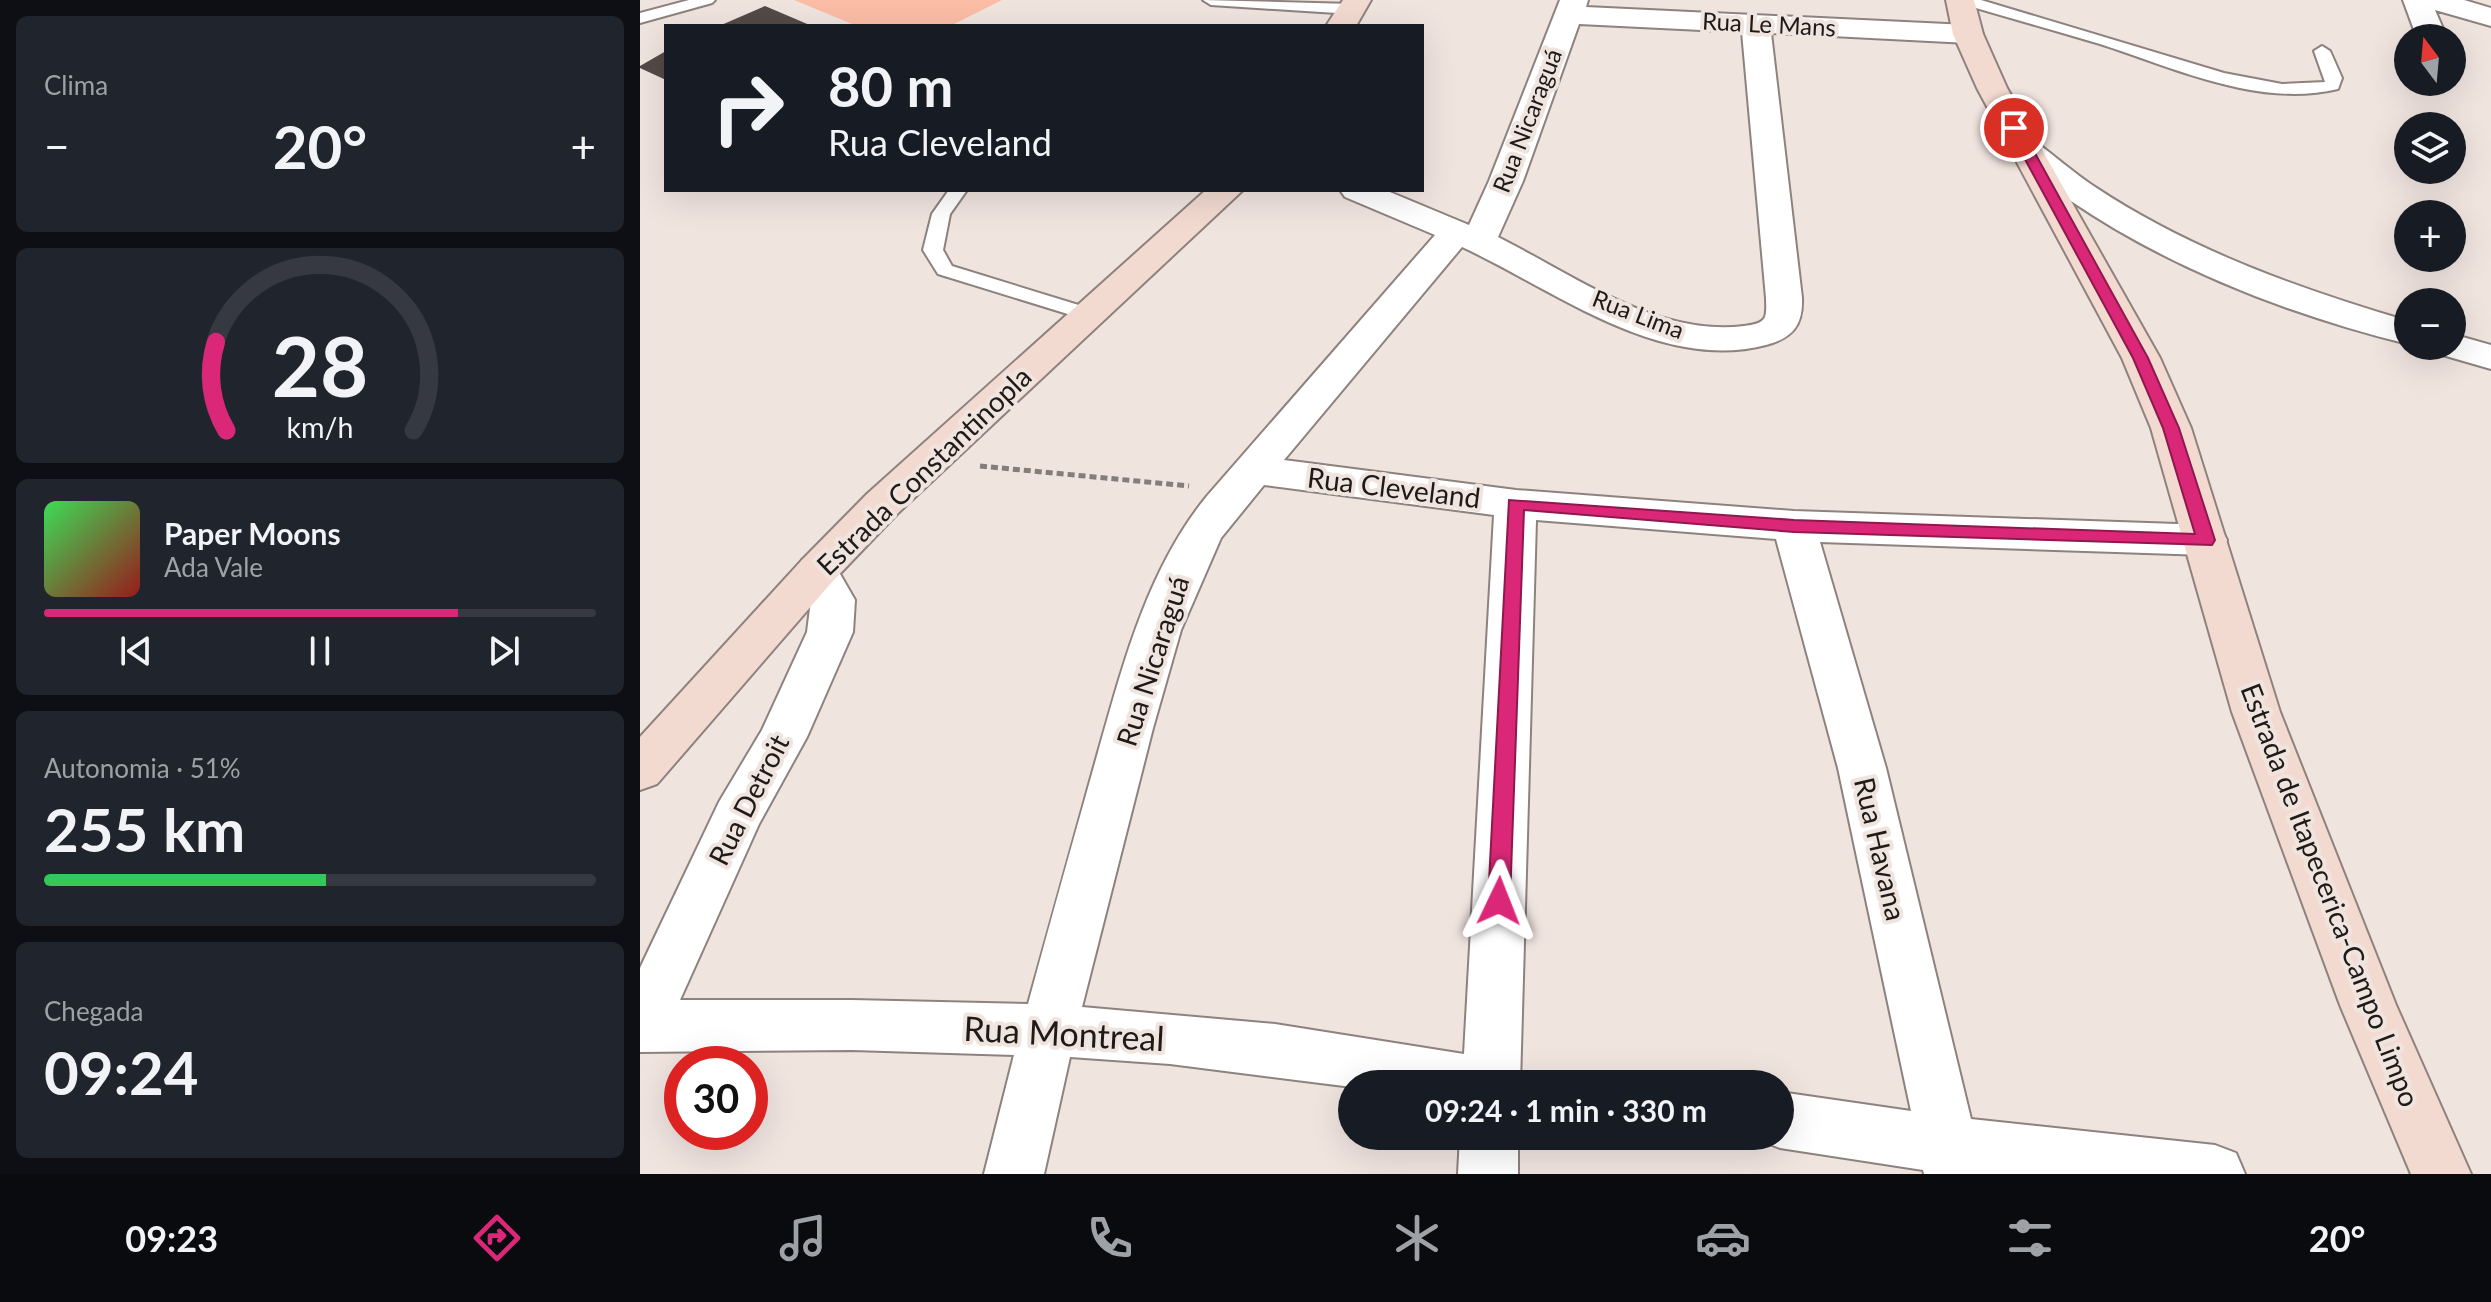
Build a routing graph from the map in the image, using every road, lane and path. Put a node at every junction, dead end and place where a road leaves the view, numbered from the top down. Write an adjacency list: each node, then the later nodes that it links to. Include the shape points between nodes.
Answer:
1 (707, 0): 9 (lane)
2 (1211, 0): 7 (lane)
3 (1962, 0): 12 (main road, Estrada de Itapecerica-Campo Limpo); 13 (lane, via 2239,82 2290,90 2332,85)
4 (2417, 0): 10 (street)
5 (2433, 0): 8 (street)
6 (1572, 7): 11 (street, Rua Le Mans); 18 (street, Rua Nicaraguá)
7 (1350, 12)
8 (2491, 17)
9 (640, 18)
10 (2426, 24)
11 (1756, 26): 12 (street, Rua Le Mans); 18 (street, Rua Lima, via 1784,298 1784,320 1777,328 1719,340 1649,325)
12 (1968, 34): 14 (main road, Estrada de Itapecerica-Campo Limpo)
13 (2322, 51)
14 (2025, 149): 20 (street, via 2083,193 2193,254 2265,287); 27 (main road, Estrada de Itapecerica-Campo Limpo, via 2141,358 2171,428)
15 (957, 192): 19 (lane, via 941,214 933,250 945,270)
16 (1224, 192): 19 (main road, Estrada Constantinopla)
17 (1362, 192): 18 (street, Rua Lima)
18 (1468, 237): 24 (street, Rua Nicaraguá, via 1355,345)
19 (1091, 315): 23 (main road, Estrada Constantinopla)
20 (2394, 328)
21 (2466, 350): 22 (street)
22 (2491, 357)
23 (928, 462): 24 (path); 28 (main road, Estrada Constantinopla)
24 (1244, 480): 25 (street, Rua Cleveland); 31 (street, Rua Nicaraguá, via 1200,537 1159,628)
25 (1516, 504): 26 (street, Rua Cleveland); 33 (street)
26 (1794, 526): 27 (street, Rua Cleveland); 36 (street, Rua Havana, via 1862,768)
27 (2206, 540): 40 (main road, Estrada de Itapecerica-Campo Limpo, via 2256,712 2292,810)
28 (817, 571): 29 (main road, Estrada Constantinopla); 30 (street, Rua Detroit, via 833,600 830,632)
29 (640, 770)
30 (640, 1026): 31 (street, Rua Montreal, via 787,1023)
31 (1047, 1030): 32 (street, Rua Montreal, via 1250,1047); 37 (street, Rua Nicaraguá)
32 (1417, 1070)
33 (1492, 1070)
34 (1794, 1123): 36 (street)
35 (1489, 1150): 38 (street)
36 (1951, 1159): 39 (street)
37 (1014, 1174)
38 (1488, 1174)
39 (2215, 1174)
40 (2441, 1174)

